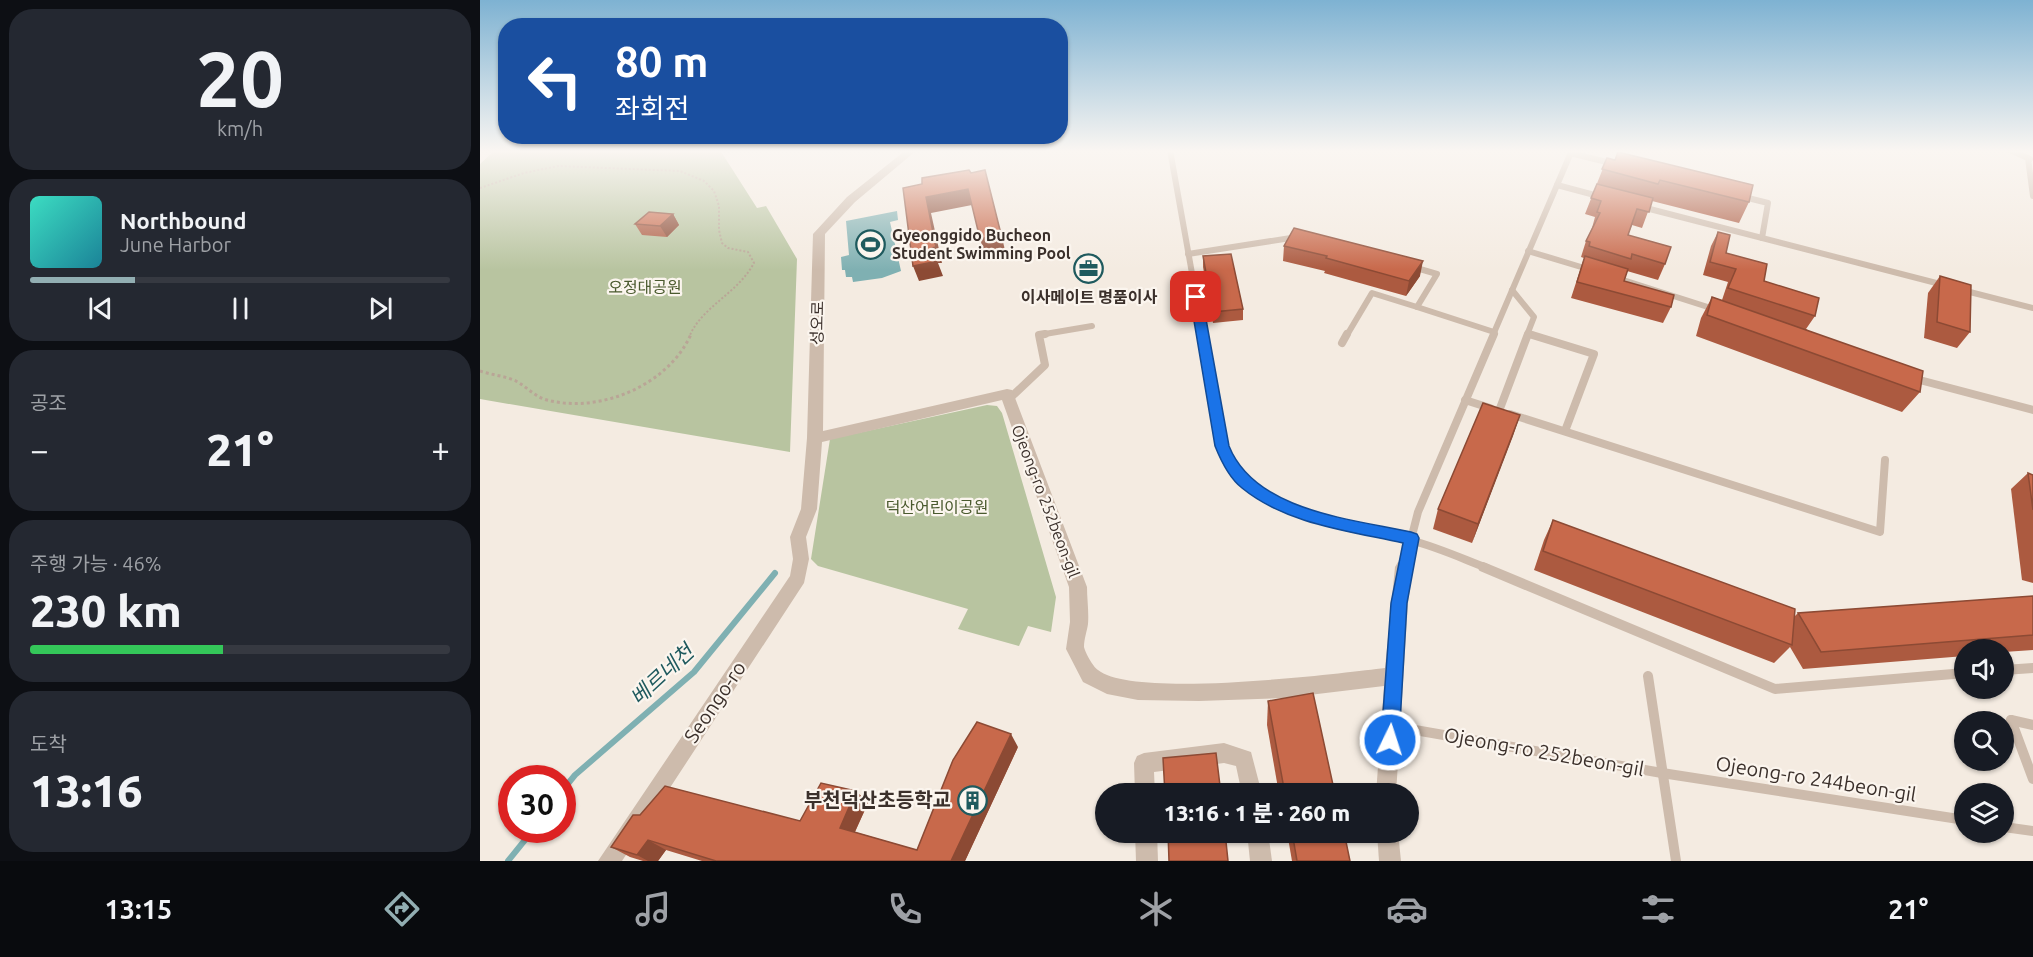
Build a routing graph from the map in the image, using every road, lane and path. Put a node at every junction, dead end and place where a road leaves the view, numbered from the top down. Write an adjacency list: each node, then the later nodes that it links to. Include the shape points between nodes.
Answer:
1 (713, 190): 24 (path, via 721,209 721,242 748,252 754,263 737,289 697,323 677,359 643,387 592,402 560,403 534,396 509,378)
2 (863, 190): 31 (street, 성오로, via 819,234)
3 (1177, 190): 12 (lane)
4 (1555, 190): 11 (lane)
5 (1577, 190): 7 (lane)
6 (1733, 194): 10 (lane, via 1768,203)
7 (1614, 200)
8 (1636, 206): 10 (lane)
9 (1303, 236): 12 (lane)
10 (1761, 238): 18 (lane)
11 (1528, 251): 14 (lane); 16 (lane)
12 (1188, 254): 33 (lane, via 1228,462 1246,484 1283,506 1332,522)
13 (1404, 265): 17 (lane, via 1437,274)
14 (1597, 272)
15 (1608, 275): 19 (lane)
16 (1512, 290): 21 (lane); 22 (lane, via 1534,317)
17 (1417, 307): 21 (lane); 23 (lane, via 1372,293)
18 (2033, 308)
19 (1721, 312)
20 (1092, 326): 26 (lane, via 1039,335 1046,365)
21 (1494, 332): 27 (lane)
22 (1529, 334): 29 (lane); 30 (lane, via 1594,354)
23 (1342, 343)
24 (480, 371)
25 (1899, 375): 28 (lane)
26 (1008, 400): 31 (street, via 1007,394); 38 (street, Ojeong-ro 252beon-gil, via 1078,586 1075,648 1090,676 1107,685 1138,691 1199,692 1284,689)
27 (1466, 400): 29 (lane); 33 (lane, via 1418,512)
28 (2033, 410)
29 (1498, 411): 30 (lane)
30 (1565, 432): 32 (lane, via 1880,532)
31 (815, 438): 53 (street, Seongo-ro, via 809,509 798,537 798,578)
32 (1885, 460)
33 (1411, 538): 34 (lane); 37 (lane, via 1775,689)
34 (1404, 567): 38 (street)
35 (2033, 668): 36 (lane)
36 (2014, 669)
37 (1954, 674)
38 (1394, 676): 41 (street)
39 (1648, 676): 42 (lane)
40 (2033, 725): 43 (lane, via 2011,720)
41 (1390, 726): 42 (lane, Ojeong-ro 252beon-gil); 46 (street)
42 (1662, 773): 47 (lane, Ojeong-ro 244beon-gil); 57 (lane)
43 (2033, 779)
44 (1145, 783): 45 (street, via 1144,763 1224,753 1244,759)
45 (1249, 783)
46 (1387, 783)
47 (1954, 818)
48 (2014, 828): 49 (lane)
49 (2033, 831)
50 (1146, 843): 54 (street)
51 (1259, 843): 55 (street)
52 (1388, 843): 56 (street)
53 (609, 861)
54 (1147, 861)
55 (1261, 861)
56 (1390, 861)
57 (1676, 861)

